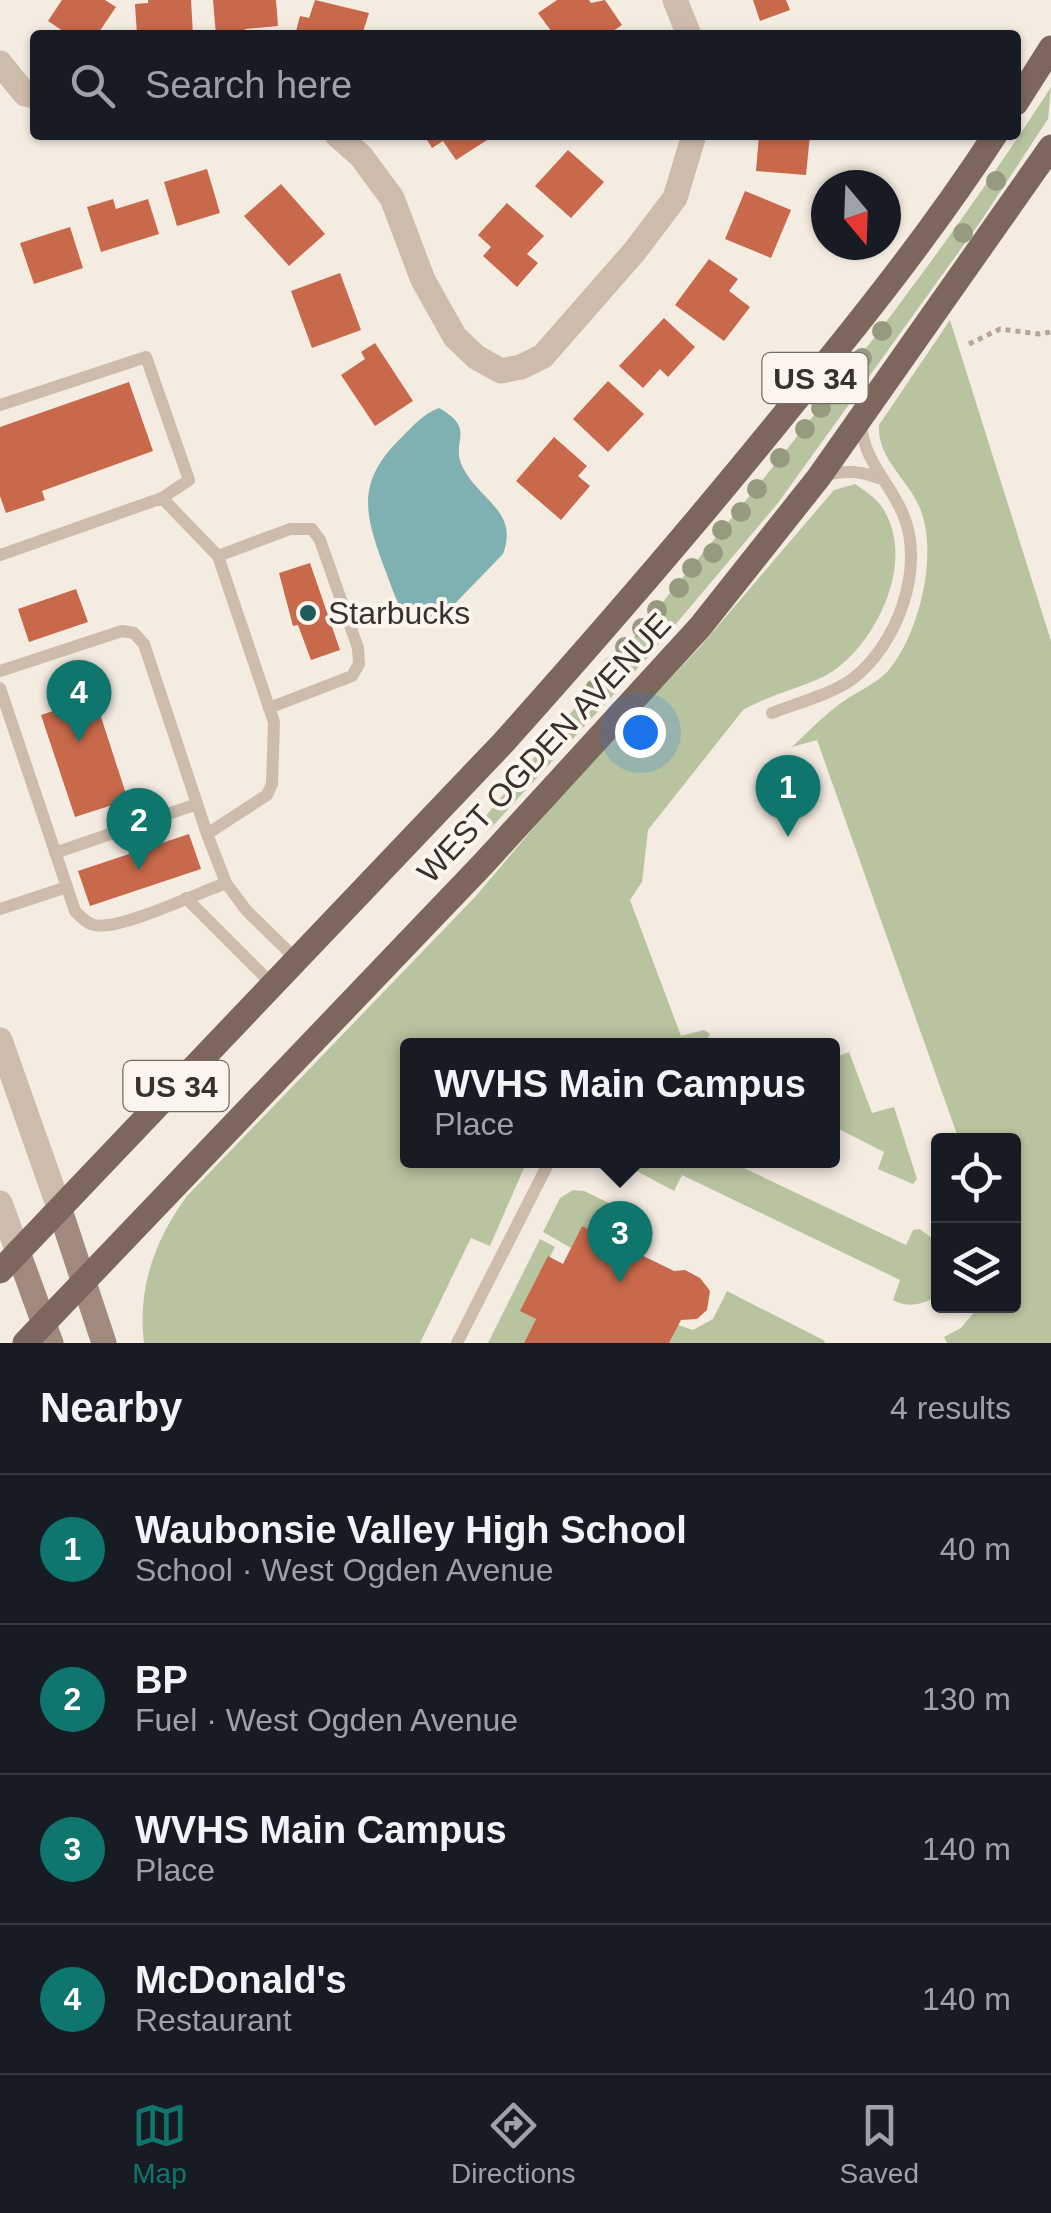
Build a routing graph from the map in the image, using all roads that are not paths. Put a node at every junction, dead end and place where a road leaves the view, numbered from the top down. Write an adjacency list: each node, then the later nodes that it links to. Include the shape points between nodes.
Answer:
1 (675, 0): 2 (street)
2 (687, 30)
3 (1051, 48): 6 (main road)
4 (0, 63): 5 (street)
5 (30, 95)
6 (1021, 95)
7 (342, 140): 8 (street, via 392,198 423,280 455,337 501,371 544,356 634,252 675,198)
8 (692, 140)
9 (991, 140): 29 (main road, WEST OGDEN AVENUE / US 34, via 886,288 730,482 503,743)
10 (1051, 148): 12 (main road, WEST OGDEN AVENUE / US 34)
11 (0, 405): 15 (lane, via 146,357 190,480)
12 (860, 419): 13 (main road, WEST OGDEN AVENUE / US 34); 14 (lane, via 862,440)
13 (818, 477): 14 (lane, via 842,471); 37 (main road, WEST OGDEN AVENUE / US 34, via 687,641)
14 (881, 478): 21 (lane, via 912,543 891,632 874,660 847,683)
15 (162, 498): 16 (lane); 17 (lane)
16 (0, 555)
17 (218, 556): 20 (lane); 20 (lane, via 290,528 312,529 358,648 352,676)
18 (0, 671): 22 (lane, via 122,631 134,633 144,644)
19 (0, 688): 24 (lane)
20 (269, 708): 23 (lane, via 272,784 266,795)
21 (772, 713)
22 (197, 804): 23 (lane); 24 (lane)
23 (207, 834): 25 (lane)
24 (55, 853): 26 (lane)
25 (226, 884): 27 (lane); 29 (lane)
26 (67, 887): 27 (lane, via 75,911 92,925 116,924); 28 (lane)
27 (186, 898): 30 (lane)
28 (0, 909)
29 (295, 958): 30 (main road, WEST OGDEN AVENUE / US 34)
30 (272, 984): 34 (main road, WEST OGDEN AVENUE / US 34)
31 (0, 1040): 34 (street)
32 (546, 1168): 41 (lane)
33 (0, 1203): 35 (street)
34 (60, 1210): 35 (main road, WEST OGDEN AVENUE / US 34); 37 (main road)
35 (18, 1252): 36 (main road, WEST OGDEN AVENUE / US 34); 38 (main road)
36 (0, 1271)
37 (84, 1280): 38 (main road, WEST OGDEN AVENUE / US 34); 40 (main road)
38 (48, 1333): 39 (main road, WEST OGDEN AVENUE / US 34)
39 (25, 1343)
40 (104, 1343)
41 (458, 1343)

